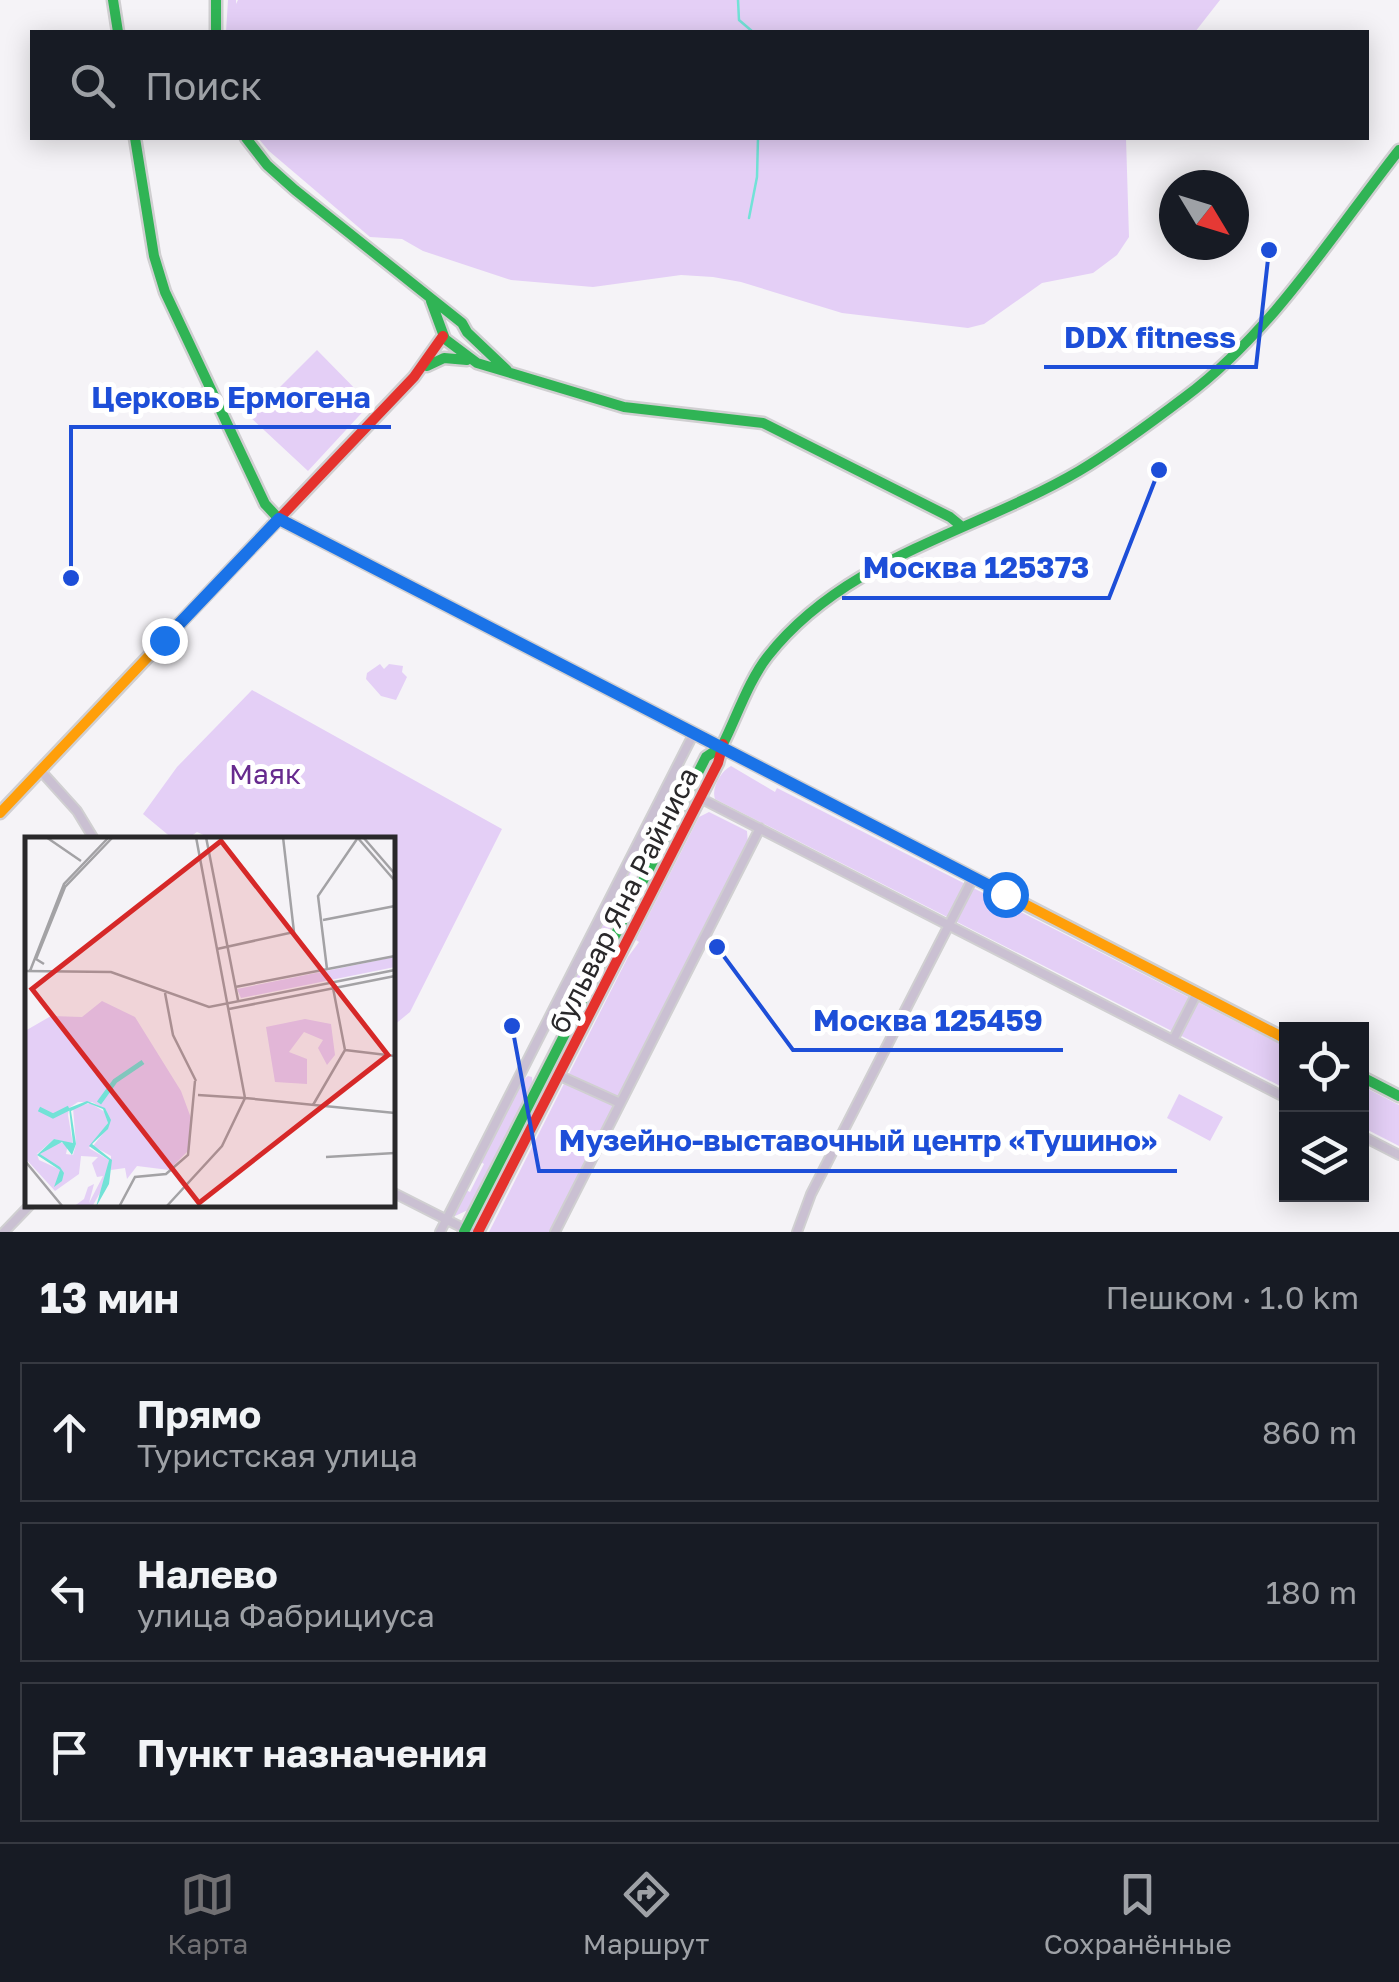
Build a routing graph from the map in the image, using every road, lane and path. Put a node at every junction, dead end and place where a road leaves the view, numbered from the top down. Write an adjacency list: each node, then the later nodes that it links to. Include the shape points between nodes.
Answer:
1 (114, 0): 3 (main road)
2 (216, 0): 4 (main road)
3 (118, 30)
4 (216, 30)
5 (135, 140): 16 (main road, via 164,292 265,504)
6 (248, 140): 8 (main road, via 295,190)
7 (1399, 150): 17 (main road, бульвар Яна Райниса, via 1271,315 1214,373 1093,463)
8 (430, 302): 9 (main road); 11 (main road)
9 (456, 320): 10 (main road); 11 (main road, via 449,322)
10 (466, 332): 11 (main road, via 461,342); 14 (main road)
11 (447, 338): 12 (main road); 13 (main road); 15 (main road)
12 (478, 362): 13 (main road, via 449,358); 14 (main road)
13 (428, 366): 15 (main road)
14 (508, 371): 17 (main road, via 624,407 763,422)
15 (414, 377): 16 (main road)
16 (279, 519): 18 (main road); 20 (main road)
17 (961, 526): 19 (main road, бульвар Яна Райниса, via 862,574 794,628 766,658)
18 (695, 731): 19 (main road); 28 (street)
19 (721, 747): 21 (main road, бульвар Яна Райниса); 25 (main road); 29 (main road, бульвар Яна Райниса, via 706,756)
20 (40, 770): 22 (main road); 24 (street)
21 (700, 798): 23 (street); 33 (main road, бульвар Яна Райниса)
22 (0, 812)
23 (760, 828): 26 (street); 38 (street)
24 (92, 837)
25 (973, 878): 26 (street); 27 (main road)
26 (948, 925): 31 (street); 48 (street)
27 (1197, 993): 30 (main road); 31 (street)
28 (554, 1011): 29 (street); 32 (street)
29 (572, 1020): 34 (main road, бульвар Яна Райниса)
30 (1279, 1034)
31 (1172, 1040): 36 (street)
32 (524, 1070): 34 (street); 43 (street)
33 (558, 1076): 38 (street); 44 (main road, бульвар Яна Райниса)
34 (542, 1079): 44 (main road, бульвар Яна Райниса)
35 (1369, 1081): 37 (main road)
36 (1279, 1094)
37 (1399, 1096)
38 (620, 1103): 47 (street)
39 (1369, 1140): 40 (street)
40 (1399, 1155)
41 (395, 1194): 43 (street)
42 (28, 1207): 45 (street)
43 (446, 1220): 44 (street); 46 (street)
44 (470, 1231)
45 (4, 1232)
46 (440, 1232)
47 (555, 1232)
48 (797, 1232)

